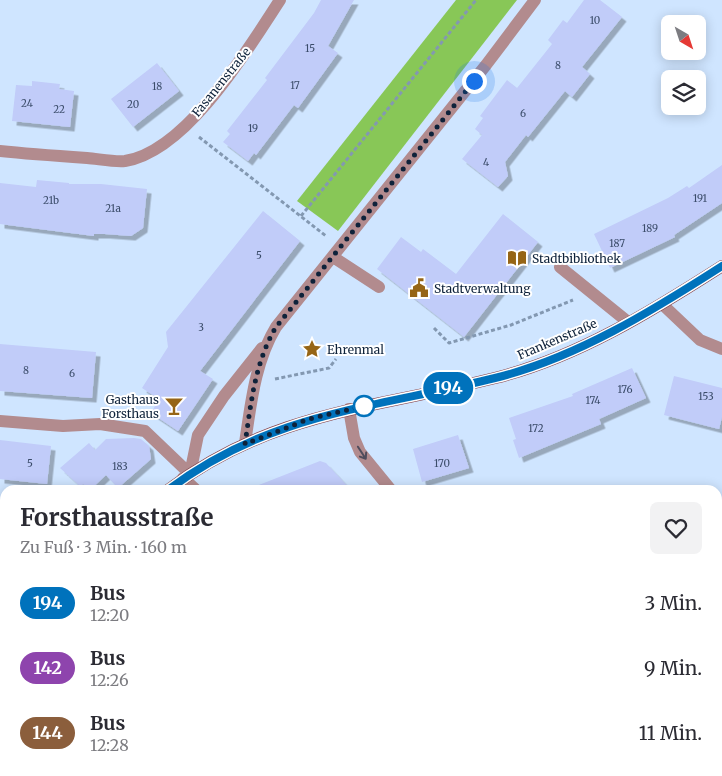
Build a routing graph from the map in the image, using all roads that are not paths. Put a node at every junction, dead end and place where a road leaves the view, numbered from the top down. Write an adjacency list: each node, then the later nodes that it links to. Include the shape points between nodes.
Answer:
1 (280, 0): 3 (street, Fasanenstraße, via 210,99 184,126 150,152 125,161)
2 (535, 0): 4 (street)
3 (0, 151)
4 (337, 253): 7 (street); 10 (street)
5 (722, 266): 8 (main road, Frankenstraße)
6 (560, 267): 9 (street)
7 (379, 287)
8 (662, 304): 9 (main road, Frankenstraße); 11 (street, via 700,340)
9 (628, 322): 12 (main road, Frankenstraße, via 543,363 496,378)
10 (266, 343): 14 (street, via 254,383); 15 (street, via 198,435)
11 (722, 349)
12 (349, 409): 14 (main road, Frankenstraße, via 301,422); 18 (street, one-way to 18, via 360,452)
13 (0, 421): 15 (street, via 63,426 100,424 145,431)
14 (245, 444): 15 (main road, Frankenstraße)
15 (186, 476): 16 (main road, Frankenstraße); 17 (street)
16 (174, 485)
17 (192, 485)
18 (387, 485)

